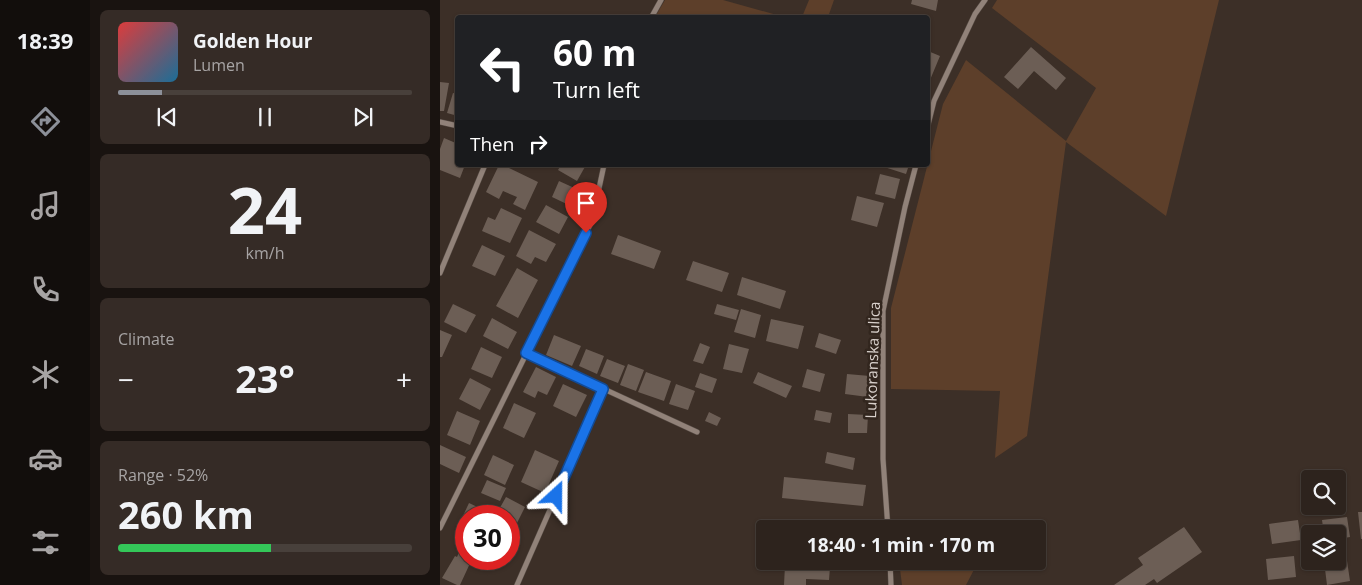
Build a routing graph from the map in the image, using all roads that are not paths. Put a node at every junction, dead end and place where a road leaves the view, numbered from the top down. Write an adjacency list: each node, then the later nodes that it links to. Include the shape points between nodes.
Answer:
1 (660, 0): 3 (street)
2 (985, 0): 4 (street, via 975,14)
3 (652, 15)
4 (930, 117)
5 (440, 122): 6 (street)
6 (455, 125)
7 (484, 167): 10 (street)
8 (604, 167): 11 (street, via 592,221)
9 (915, 167): 14 (street, Lukoranska ulica, via 884,312 883,459)
10 (440, 274)
11 (526, 353): 12 (street); 15 (street)
12 (603, 389): 13 (street); 17 (street)
13 (697, 432)
14 (887, 520)
15 (440, 528)
16 (890, 570): 18 (street)
17 (517, 585)
18 (891, 585)

